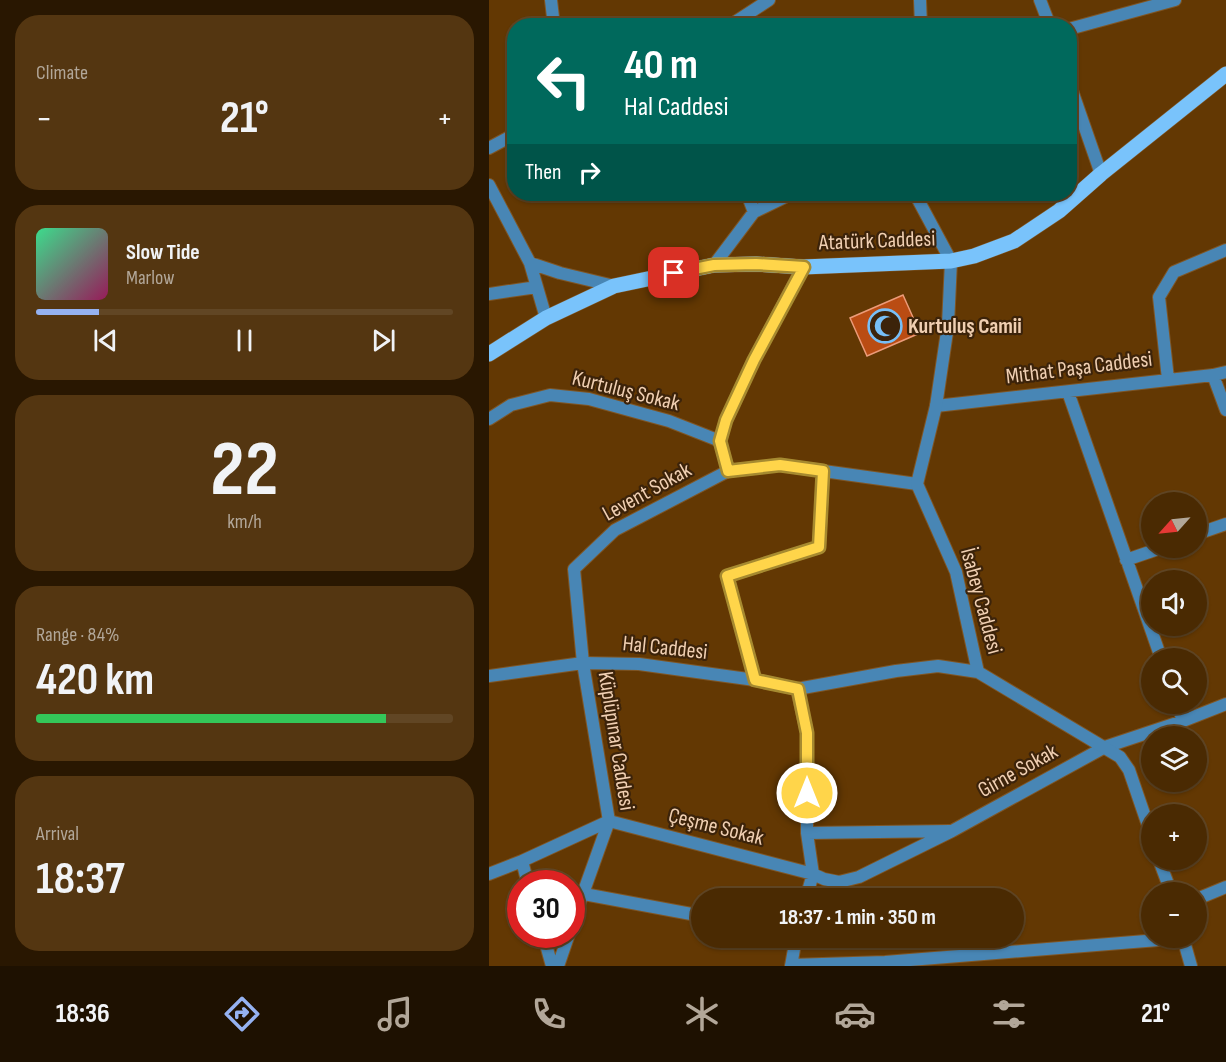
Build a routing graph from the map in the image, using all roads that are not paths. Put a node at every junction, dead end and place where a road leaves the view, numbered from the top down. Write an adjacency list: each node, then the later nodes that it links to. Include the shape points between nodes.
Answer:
1 (552, 0): 6 (street)
2 (769, 0): 7 (street)
3 (920, 0): 8 (street)
4 (1041, 0): 9 (street)
5 (1175, 0): 10 (street)
6 (553, 18)
7 (741, 18)
8 (921, 18)
9 (1047, 18)
10 (1077, 27)
11 (1226, 74): 15 (main road, Atatürk Caddesi)
12 (1077, 105): 15 (street)
13 (507, 138): 14 (street)
14 (489, 148)
15 (1101, 174): 17 (main road, Atatürk Caddesi)
16 (489, 185): 25 (street)
17 (1077, 195)
18 (750, 201): 22 (street)
19 (777, 201): 22 (street)
20 (919, 201): 24 (street)
21 (1070, 201): 24 (main road, Atatürk Caddesi, via 1014,241)
22 (754, 212): 26 (street)
23 (1226, 250): 35 (street, via 1174,272 1159,297)
24 (951, 261): 27 (main road, Atatürk Caddesi); 37 (street, via 948,325)
25 (530, 263): 28 (street); 29 (street)
26 (714, 265): 27 (main road, Atatürk Caddesi); 28 (main road, Atatürk Caddesi)
27 (804, 267): 40 (street, via 754,360)
28 (614, 286): 31 (main road, Atatürk Caddesi)
29 (537, 287): 30 (street); 31 (street)
30 (489, 294)
31 (546, 318): 32 (main road, Atatürk Caddesi)
32 (489, 354)
33 (1226, 372): 34 (street, Mithat Paşa Caddesi)
34 (1213, 375): 35 (street, Mithat Paşa Caddesi); 38 (street)
35 (1168, 379): 36 (street, Mithat Paşa Caddesi)
36 (1068, 392): 37 (street, Mithat Paşa Caddesi); 47 (street)
37 (936, 406): 43 (street)
38 (1226, 410)
39 (489, 419): 40 (street, Kurtuluş Sokak, via 511,405 550,395 589,399 669,421)
40 (720, 441): 41 (street, Levent Sokak)
41 (728, 471): 42 (street, via 780,465); 49 (street, Levent Sokak, via 615,530 574,569)
42 (823, 471): 43 (street); 52 (street, via 819,547 727,576)
43 (917, 484): 50 (street, İsabey Caddesi, via 956,572)
44 (1226, 524): 45 (street)
45 (1207, 531)
46 (1141, 555): 47 (street)
47 (1126, 560): 48 (street)
48 (1157, 648)
49 (583, 663): 51 (street, Hal Caddesi); 52 (street, Hal Caddesi, via 639,664); 59 (street, Küplüpınar Caddesi)
50 (978, 672): 53 (street, Hal Caddesi, via 938,666); 57 (street, İsabey Caddesi)
51 (489, 676)
52 (755, 680): 53 (street, Hal Caddesi)
53 (798, 689): 61 (street, via 807,733)
54 (1226, 704): 56 (street, Girne Sokak)
55 (1181, 714): 56 (street)
56 (1183, 721): 57 (street, Girne Sokak)
57 (1105, 747): 58 (street, İsabey Caddesi, via 1120,757 1129,770); 60 (street, Girne Sokak)
58 (1141, 805)
59 (609, 821): 62 (street); 65 (street, Çeşme Sokak); 68 (street, Küplüpınar Caddesi)
60 (952, 831): 61 (street, Girne Sokak); 65 (street, Girne Sokak, via 859,877 839,882)
61 (807, 833): 65 (street)
62 (522, 861): 63 (street); 64 (street)
63 (524, 870)
64 (489, 874)
65 (813, 874): 66 (street)
66 (809, 888)
67 (1226, 888): 70 (street)
68 (585, 891)
69 (585, 894): 71 (street)
70 (1207, 895)
71 (691, 914)
72 (1141, 942): 77 (street)
73 (547, 948): 79 (street)
74 (564, 948): 80 (street)
75 (794, 948): 78 (street)
76 (1186, 948): 81 (street)
77 (884, 964): 78 (street)
78 (791, 965)
79 (552, 966)
80 (558, 966)
81 (1191, 966)

